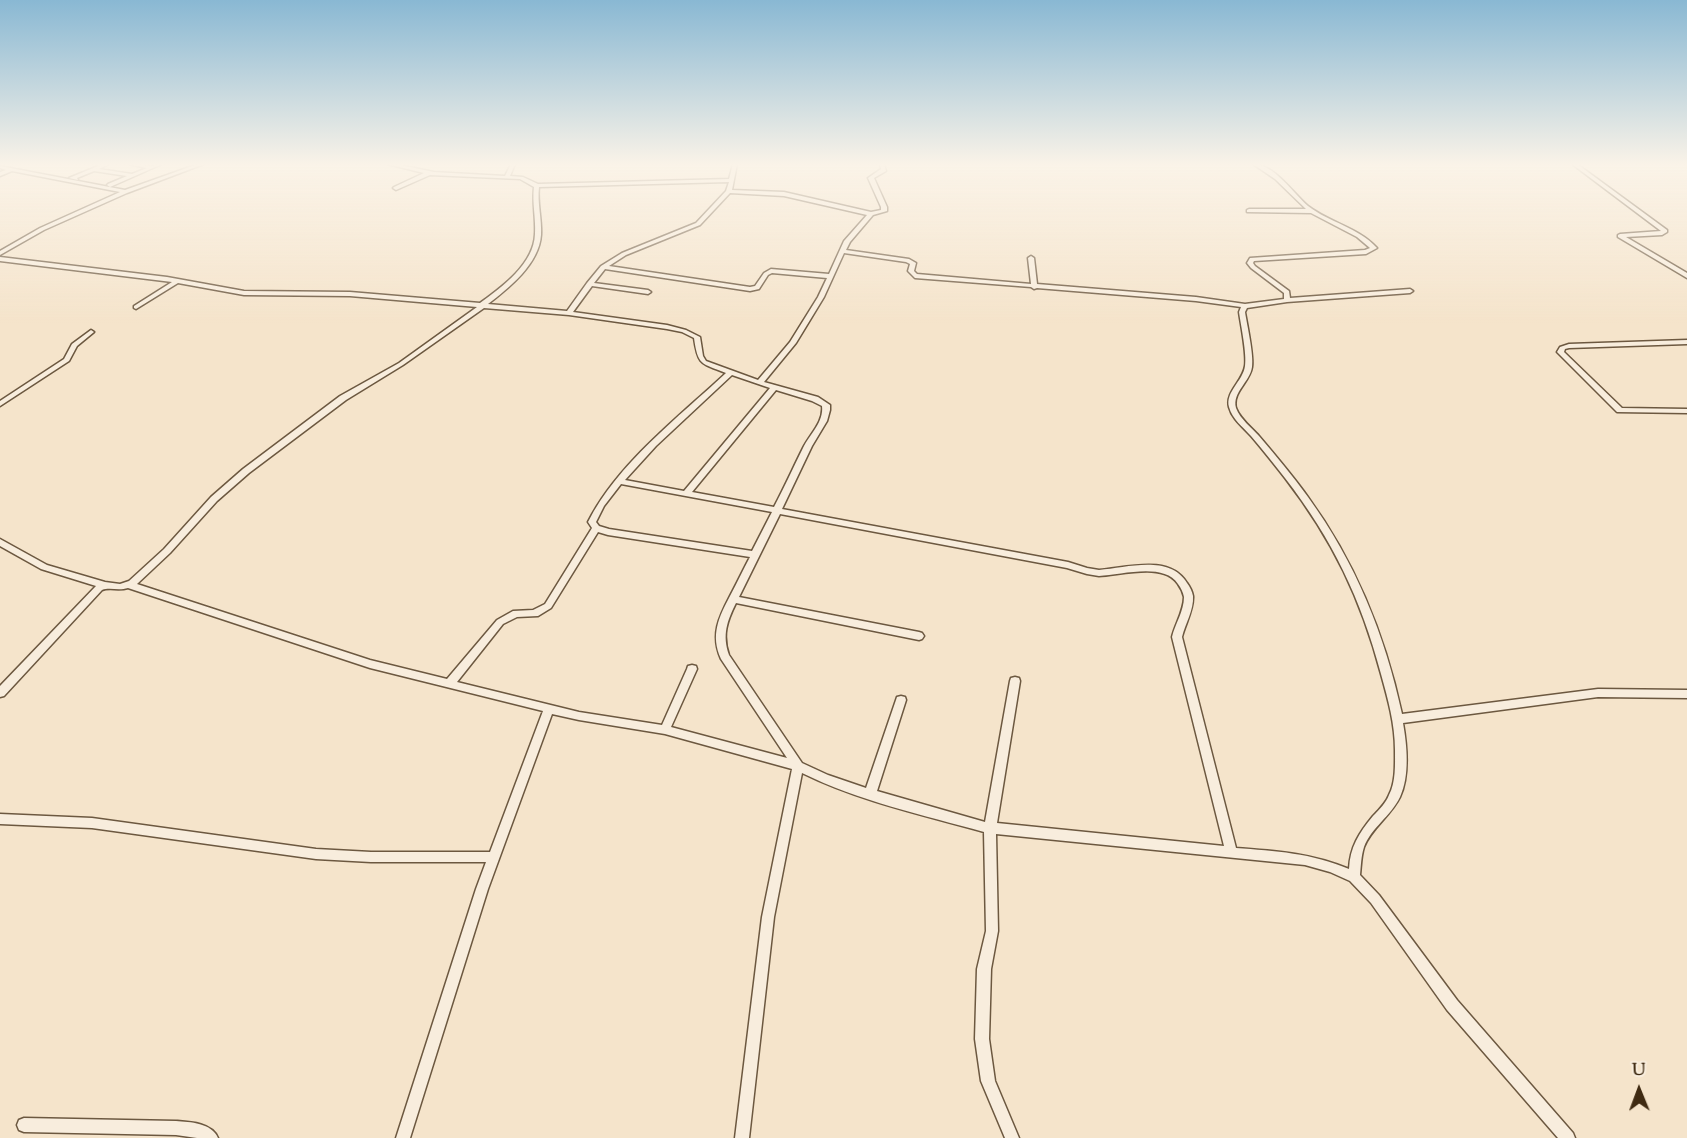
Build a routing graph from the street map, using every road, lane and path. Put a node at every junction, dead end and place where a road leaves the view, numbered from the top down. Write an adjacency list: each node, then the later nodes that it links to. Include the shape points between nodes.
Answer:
1 (67, 217): 8 (street)
2 (538, 217): 20 (street, via 538,238 532,253)
3 (704, 217): 11 (street, via 698,224 624,254)
4 (868, 217): 7 (street)
5 (1327, 217): 19 (street, via 1374,248 1366,252 1252,260 1253,267 1287,292)
6 (1646, 217): 13 (street, via 1665,231 1620,236)
7 (843, 251): 12 (street); 16 (street, via 907,260 913,263 913,275)
8 (0, 253)
9 (1031, 258): 16 (street)
10 (0, 260): 14 (street)
11 (603, 267): 12 (street, via 750,289 757,288 771,271); 15 (street)
12 (830, 276): 27 (street, via 793,343)
13 (1687, 276)
14 (177, 280): 20 (street, via 244,293 350,294); 22 (street)
15 (589, 284): 18 (street); 23 (street)
16 (1034, 287): 21 (street)
17 (1410, 291): 19 (street)
18 (648, 292)
19 (1287, 300): 21 (street)
20 (483, 306): 23 (street); 38 (street, via 401,364 343,398 246,471)
21 (1245, 306): 48 (street, via 1242,312 1249,365 1232,397 1232,406 1286,472 1340,554 1374,629)
22 (136, 307)
23 (568, 313): 26 (street, via 694,334 704,362)
24 (91, 333): 29 (street, via 74,345 67,360)
25 (1687, 342): 30 (street, via 1569,346 1560,352 1620,410)
26 (731, 372): 27 (street); 31 (street)
27 (759, 383): 28 (street)
28 (775, 387): 32 (street); 33 (street, via 820,401 828,408)
29 (0, 404)
30 (1687, 411)
31 (619, 481): 32 (street); 34 (street, via 595,514 592,522)
32 (686, 494): 33 (street)
33 (778, 511): 36 (street); 54 (street, via 1098,573 1157,568 1182,579 1189,596 1177,638)
34 (596, 528): 36 (street); 43 (street, via 548,606 535,614 516,613 500,622)
35 (0, 542): 37 (street, via 44,567)
36 (756, 555): 39 (street)
37 (105, 585): 38 (street); 44 (street, via 93,593)
38 (129, 585): 43 (street, via 370,664)
39 (733, 599): 40 (street); 50 (street, via 719,632 724,656)
40 (919, 636)
41 (692, 669): 49 (street)
42 (1015, 681): 53 (street)
43 (449, 684): 47 (street)
44 (0, 693)
45 (1687, 693): 48 (street, via 1598,693)
46 (902, 700): 51 (street)
47 (549, 708): 49 (street); 55 (street)
48 (1399, 719): 56 (street, via 1402,746 1397,791 1359,845)
49 (665, 730): 50 (street)
50 (798, 766): 51 (street); 60 (street, via 768,917)
51 (870, 794): 53 (street)
52 (0, 819): 55 (street, via 92,823 316,854)
53 (990, 828): 54 (street); 61 (street, via 993,931 984,969 982,1039 988,1081)
54 (1231, 852): 56 (street, via 1305,860)
55 (494, 857): 59 (street)
56 (1354, 877): 62 (street, via 1376,899 1452,1005)
57 (24, 1125): 58 (street, via 183,1129 197,1130)
58 (211, 1138)
59 (403, 1138)
60 (742, 1138)
61 (1012, 1138)
62 (1568, 1138)

